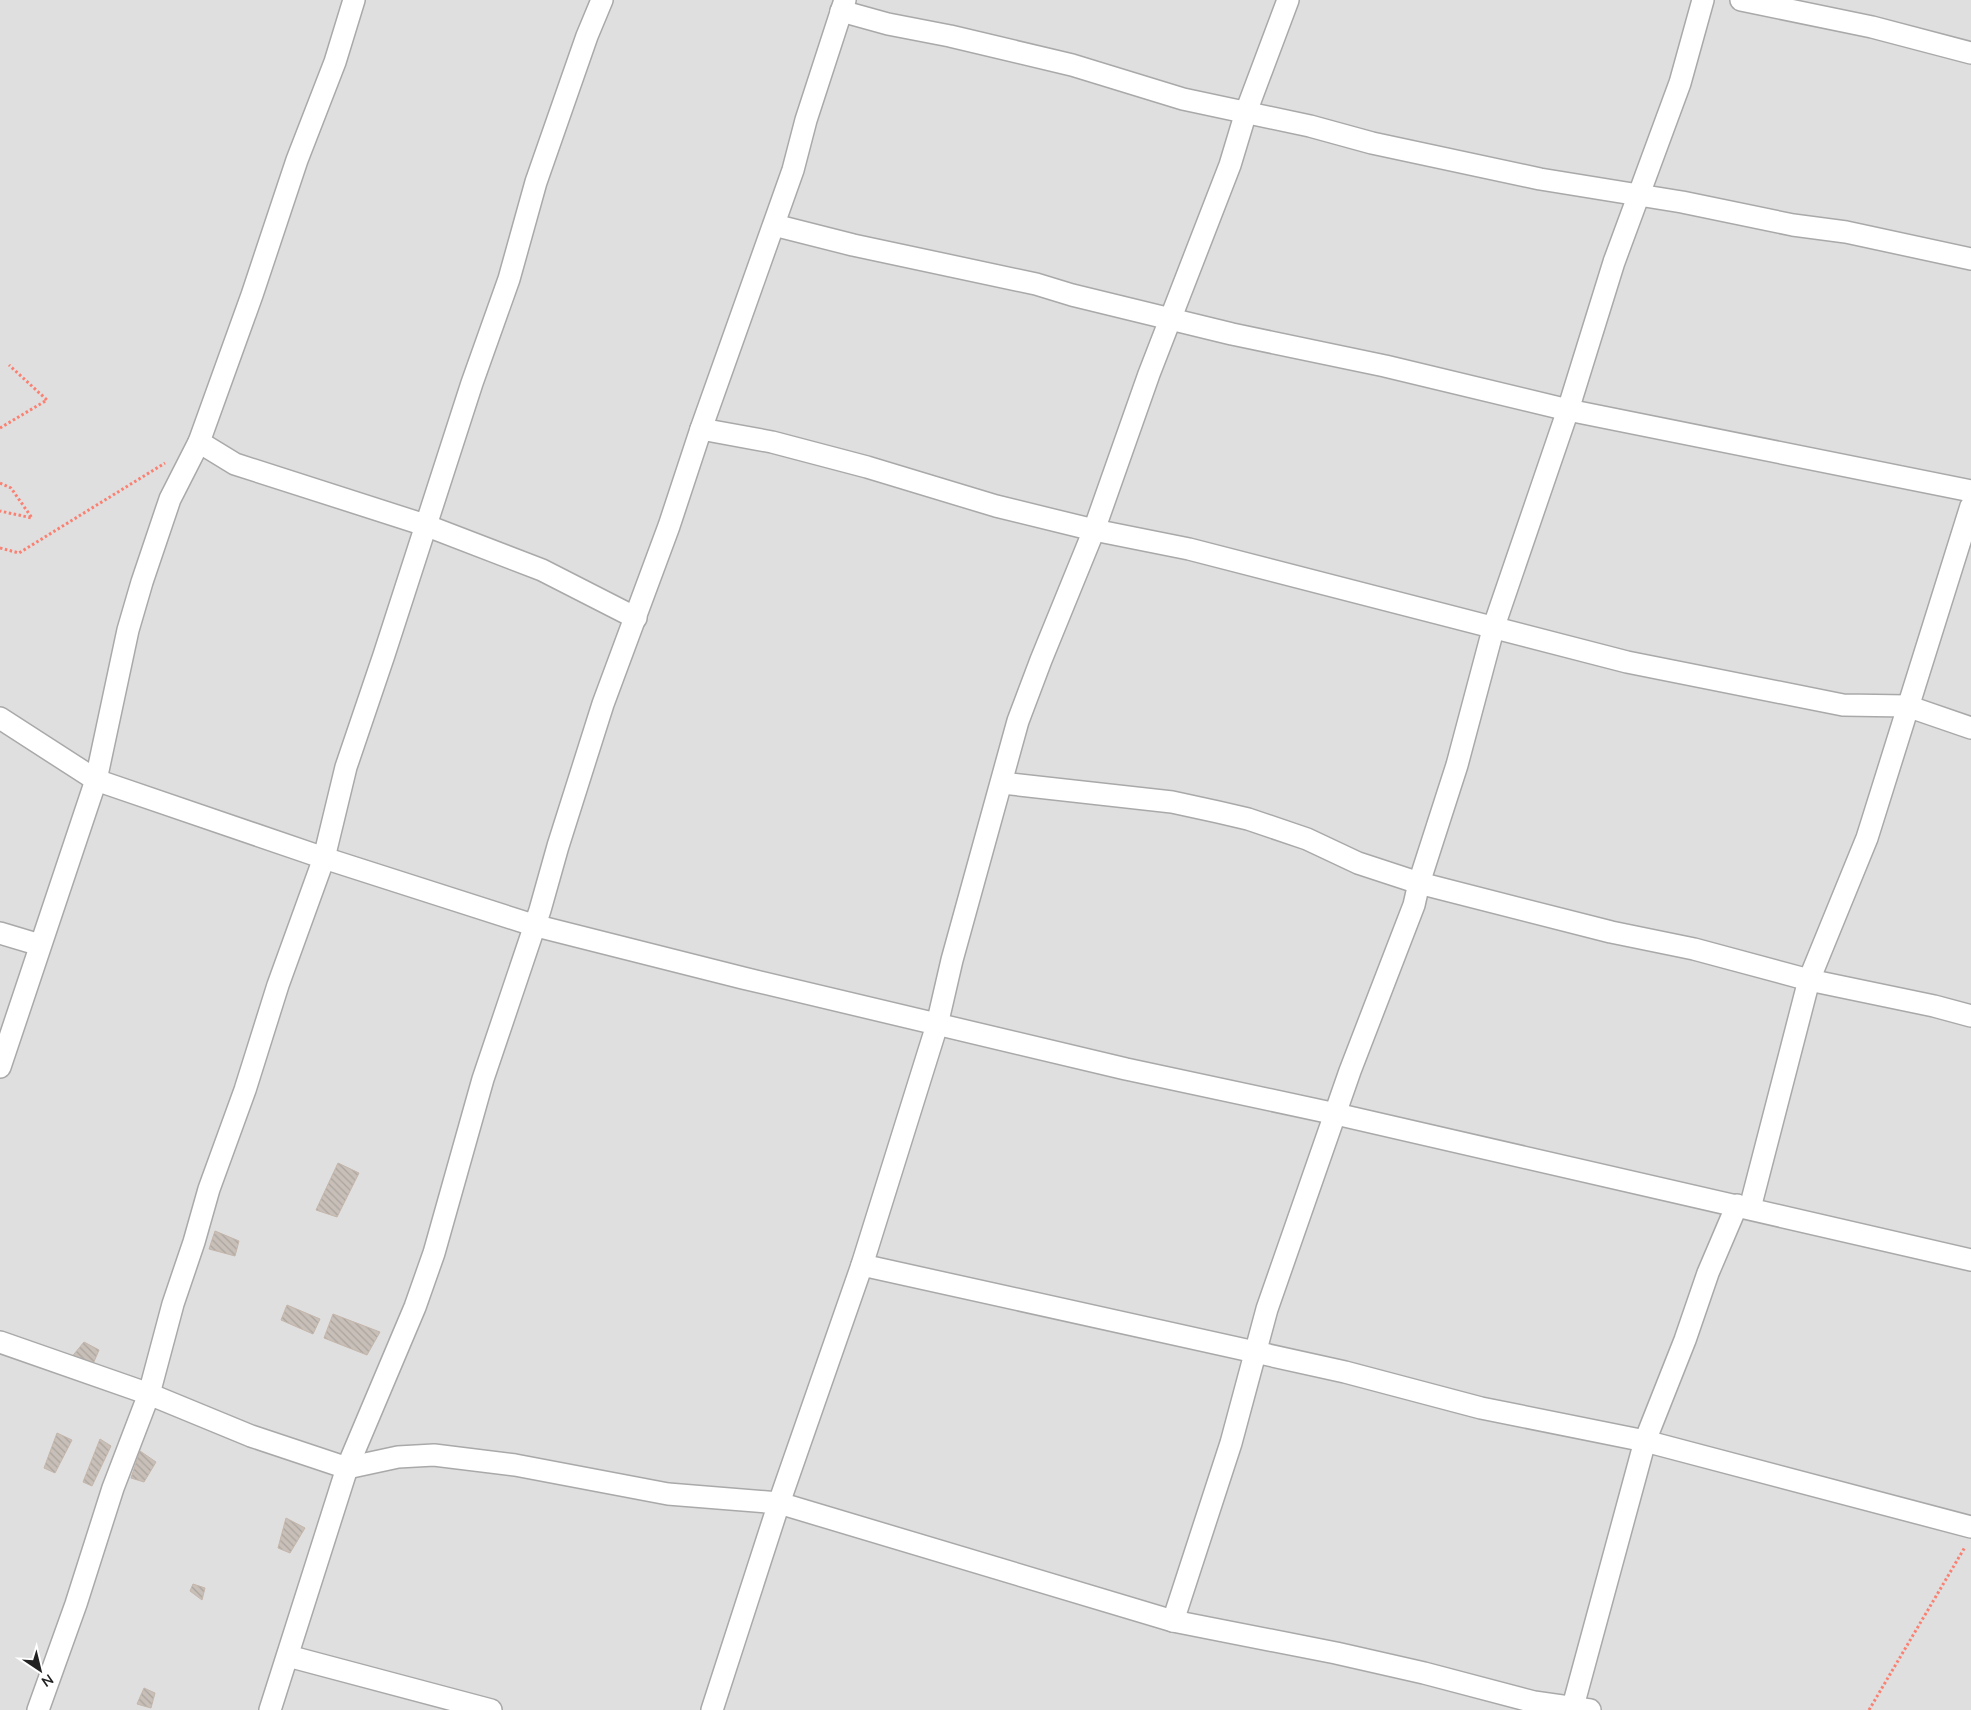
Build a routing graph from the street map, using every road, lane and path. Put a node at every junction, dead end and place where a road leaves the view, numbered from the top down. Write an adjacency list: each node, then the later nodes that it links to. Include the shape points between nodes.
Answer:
1 (354, 0): 17 (street, via 335,62 297,160)
2 (602, 0): 23 (street, via 536,182 509,279)
3 (1288, 0): 8 (street)
4 (1703, 0): 9 (street, via 1680,83)
5 (1741, 0): 7 (street, via 1872,27)
6 (843, 5): 8 (street, via 888,24 1072,65 1183,99); 10 (street)
7 (1971, 53)
8 (1246, 112): 9 (street, via 1478,166); 12 (street, via 1230,165)
9 (1640, 195): 11 (street); 14 (street, via 1614,262)
10 (774, 225): 12 (street, via 1036,284); 16 (street)
11 (1971, 258)
12 (1170, 319): 14 (street); 24 (street)
13 (9, 365): 15 (path, via 47,400)
14 (1568, 410): 20 (street); 27 (street)
15 (0, 428)
16 (701, 429): 24 (street, via 772,442 996,506); 26 (street)
17 (199, 442): 23 (street, via 234,464); 31 (street, via 170,499 142,582 128,630)
18 (167, 462): 25 (path, via 19,553)
19 (0, 483): 22 (path, via 11,488 32,518)
20 (1971, 492)
21 (1971, 506): 28 (street)
22 (0, 511)
23 (425, 525): 26 (street, via 542,570); 33 (street, via 346,767)
24 (1094, 530): 27 (street, via 1189,549); 32 (street, via 1040,660)
25 (0, 548)
26 (636, 618): 35 (street, via 618,658)
27 (1494, 626): 28 (street, via 1627,662 1843,705); 34 (street, via 1457,765)
28 (1907, 706): 30 (street); 38 (street, via 1867,838)
29 (0, 718): 31 (street)
30 (1971, 728)
31 (96, 780): 33 (street); 37 (street)
32 (1002, 783): 34 (street, via 1172,802 1233,815); 40 (street, via 954,951)
33 (324, 858): 35 (street); 48 (street, via 209,1189)
34 (1420, 883): 38 (street); 42 (street, via 1404,935)
35 (534, 925): 40 (street); 50 (street, via 483,1079 434,1253 415,1307)
36 (0, 933): 37 (street)
37 (40, 945): 41 (street)
38 (1809, 980): 39 (street); 43 (street)
39 (1971, 1016)
40 (937, 1025): 42 (street); 45 (street)
41 (0, 1067)
42 (1336, 1114): 43 (street); 47 (street, via 1267,1309)
43 (1744, 1206): 44 (street); 49 (street, via 1708,1273)
44 (1971, 1260)
45 (862, 1265): 47 (street); 51 (street)
46 (0, 1342): 48 (street)
47 (1256, 1354): 49 (street, via 1345,1372 1481,1408); 53 (street, via 1231,1443)
48 (149, 1394): 50 (street, via 251,1436); 56 (street, via 113,1488)
49 (1645, 1442): 52 (street); 55 (street)
50 (347, 1468): 51 (street, via 398,1457 434,1455 515,1465 668,1494); 54 (street)
51 (780, 1503): 53 (street); 59 (street)
52 (1969, 1536): 60 (path)
53 (1173, 1621): 55 (street, via 1336,1653 1534,1702)
54 (288, 1656): 57 (street); 58 (street)
55 (1579, 1709)
56 (38, 1710)
57 (270, 1710)
58 (491, 1710)
59 (712, 1710)
60 (1869, 1710)

